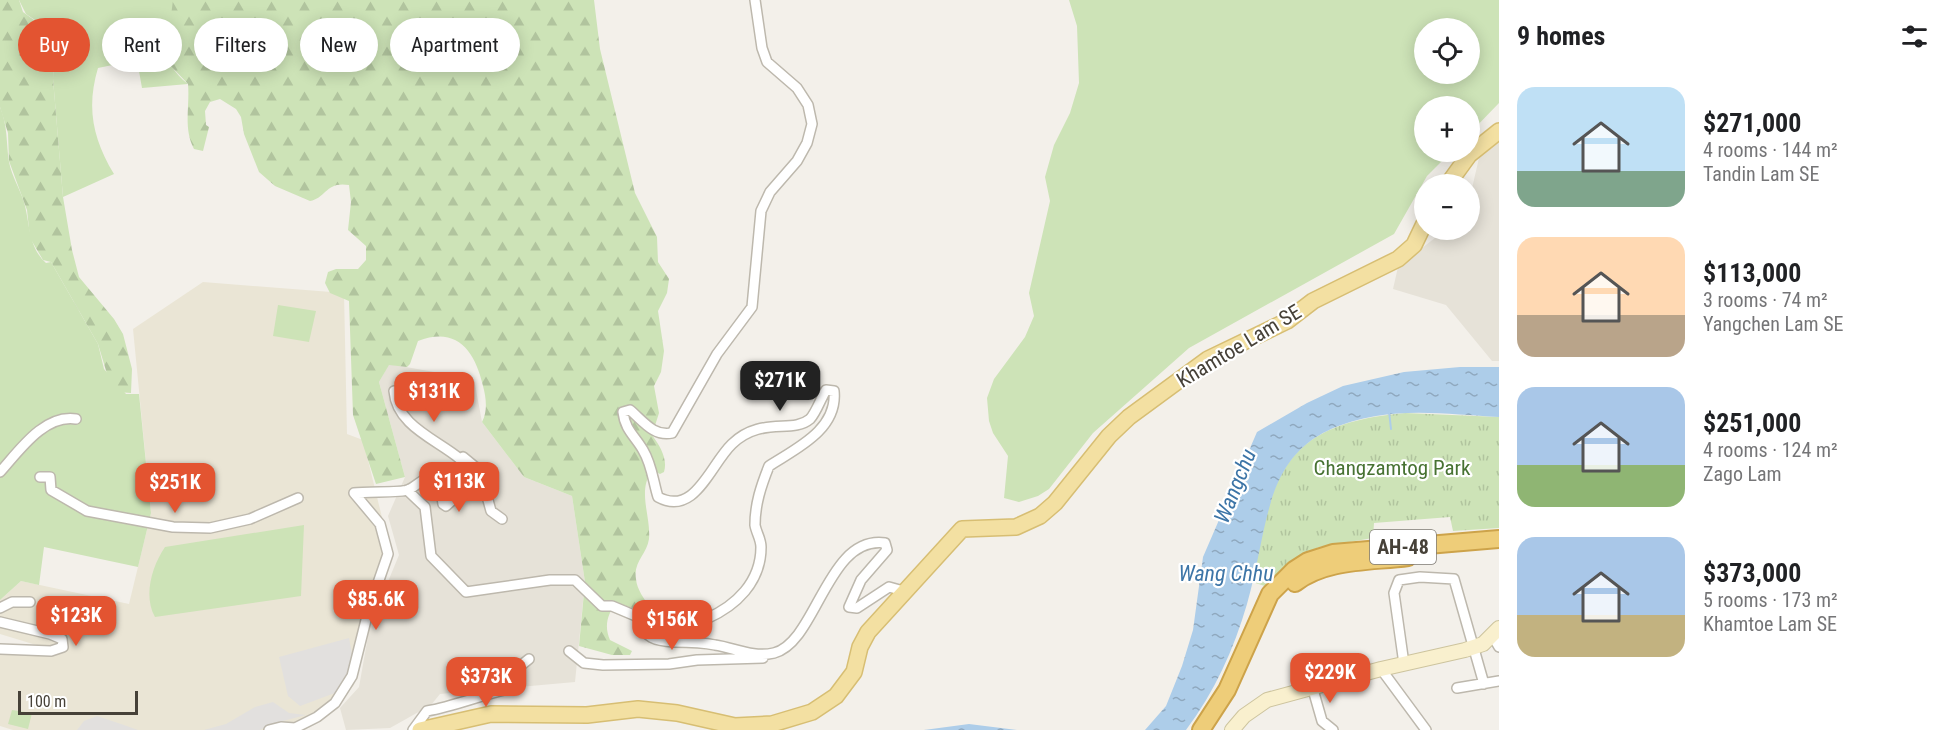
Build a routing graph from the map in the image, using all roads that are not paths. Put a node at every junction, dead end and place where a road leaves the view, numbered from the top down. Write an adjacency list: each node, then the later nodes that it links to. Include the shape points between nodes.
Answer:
1 (755, 0): 18 (street, via 767,62 797,88 808,105 812,124 807,143 770,192 761,211 752,306 717,354 682,421 672,434 663,435 630,410 623,412 624,424 643,449 658,497 670,503 682,502 694,493 726,450 747,432 761,427 796,426 811,418 826,390 834,391 834,400 831,415 820,429 797,451 769,466 757,504 755,528 761,545 754,581 720,613 697,623)
2 (1499, 131): 3 (main road, via 1469,155)
3 (1455, 174)
4 (1416, 240): 15 (main road, Khamtoe Lam SE, via 1398,259 1313,301 1287,321 1208,359 1129,417 1040,516 1016,527 962,529)
5 (435, 400): 7 (street, via 394,391 403,417)
6 (76, 419): 8 (street, via 64,417 46,425)
7 (459, 459): 10 (street, via 464,480 446,506 439,478 418,481); 12 (street, via 463,457 480,471 491,511)
8 (0, 472)
9 (45, 477): 11 (street, via 51,490 87,511 173,527 210,528 250,519)
10 (407, 490): 18 (street, via 425,507 431,556 463,590 478,592 498,586 575,580 602,606 612,606); 32 (street, via 354,493 380,524 388,554 365,621 352,676 343,693 303,726)
11 (298, 498)
12 (502, 519)
13 (1499, 539): 35 (highway, AH-48, via 1333,553 1301,566 1270,594 1227,690)
14 (1499, 549): 36 (highway, AH-48, via 1334,565 1299,580 1285,591 1272,611 1237,694)
15 (907, 592): 24 (street, via 889,587 857,608 849,608 861,580 887,550 885,543 862,545 821,592 797,635); 34 (main road, Khamtoe Lam SE, via 868,632 854,672 836,696 795,719 735,726 638,709 587,716 491,714)
16 (30, 602): 17 (street, via 12,602)
17 (0, 608)
18 (643, 619): 24 (street, via 642,628 658,641)
19 (0, 622): 22 (street, via 50,634 62,639 63,646 51,651)
20 (1497, 637): 21 (street)
21 (1474, 647): 26 (street); 26 (street, via 1454,579 1420,576 1399,580 1394,593); 29 (street)
22 (0, 649)
23 (568, 651): 24 (street, via 584,663 603,665 722,658 753,660)
24 (773, 653)
25 (529, 659): 33 (street, via 519,668 513,688 427,711)
26 (1404, 664): 27 (street)
27 (1381, 669): 30 (street); 39 (street)
28 (1499, 681): 29 (street)
29 (1484, 684): 31 (street)
30 (1312, 687): 37 (street, via 1268,700 1244,716); 38 (street, via 1322,721)
31 (1457, 688)
32 (269, 730)
33 (413, 730)
34 (420, 730)
35 (1201, 730)
36 (1213, 730)
37 (1232, 730)
38 (1333, 730)
39 (1426, 730)

